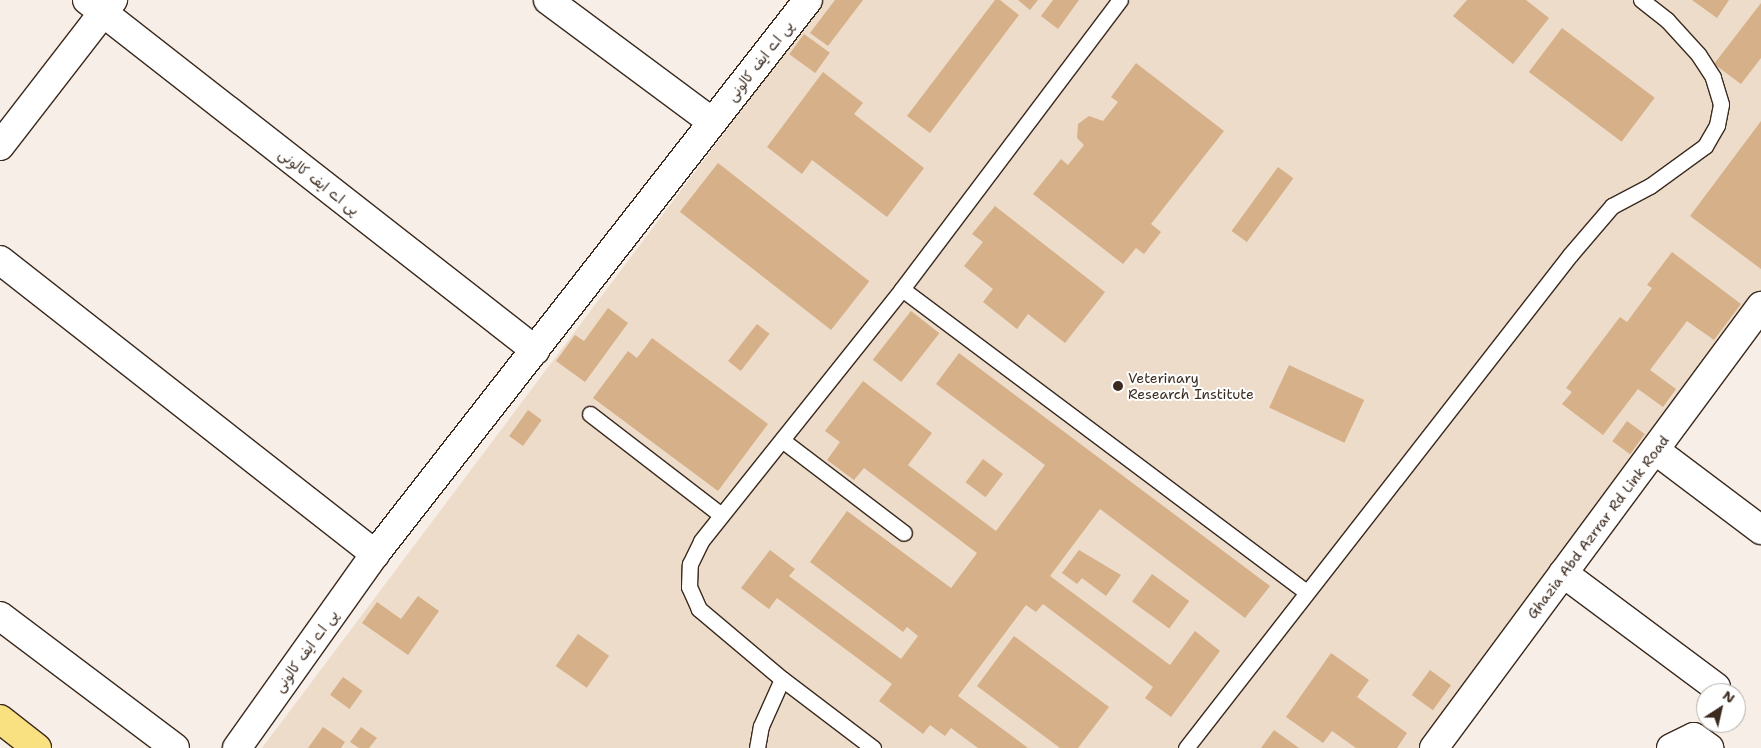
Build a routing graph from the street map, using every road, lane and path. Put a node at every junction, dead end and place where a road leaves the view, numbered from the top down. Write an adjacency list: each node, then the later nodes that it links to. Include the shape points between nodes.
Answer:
1 (548, 0): 6 (street)
2 (808, 0): 6 (street, پی اے ایف کالونی)
3 (1120, 0): 9 (lane)
4 (1641, 0): 20 (lane, via 1674,27 1713,77 1721,104 1717,125 1705,146 1650,186 1612,206)
5 (101, 4): 7 (street, پی اے ایف کالونی); 11 (street, پی اے ایف کالونی)
6 (712, 122): 11 (street, پی اے ایف کالونی)
7 (0, 146)
8 (0, 260): 18 (street)
9 (902, 289): 13 (lane); 20 (lane)
10 (1757, 320): 14 (street, Ghazia Abd Azrrar Rd Link Road)
11 (535, 350): 18 (street, پی اے ایف کالونی)
12 (590, 414): 15 (lane)
13 (782, 440): 15 (lane); 17 (lane)
14 (1655, 450): 16 (street); 19 (street, Ghazia Abd Azrrar Rd Link Road)
15 (721, 515): 22 (lane, via 701,540 690,564 689,587 699,609)
16 (1761, 530)
17 (904, 533)
18 (375, 554): 27 (street, پی اے ایف کالونی)
19 (1563, 573): 23 (street); 31 (street, Ghazia Abd Azrrar Rd Link Road)
20 (1305, 591): 30 (lane)
21 (0, 616): 26 (street)
22 (782, 679): 28 (lane, via 761,726); 29 (lane)
23 (1711, 683)
24 (3, 728): 25 (main road)
25 (37, 748)
26 (175, 748)
27 (237, 748)
28 (758, 748)
29 (873, 748)
30 (1186, 748)
31 (1434, 748)
32 (1671, 748): 33 (street, via 1694,737)
33 (1709, 748)

